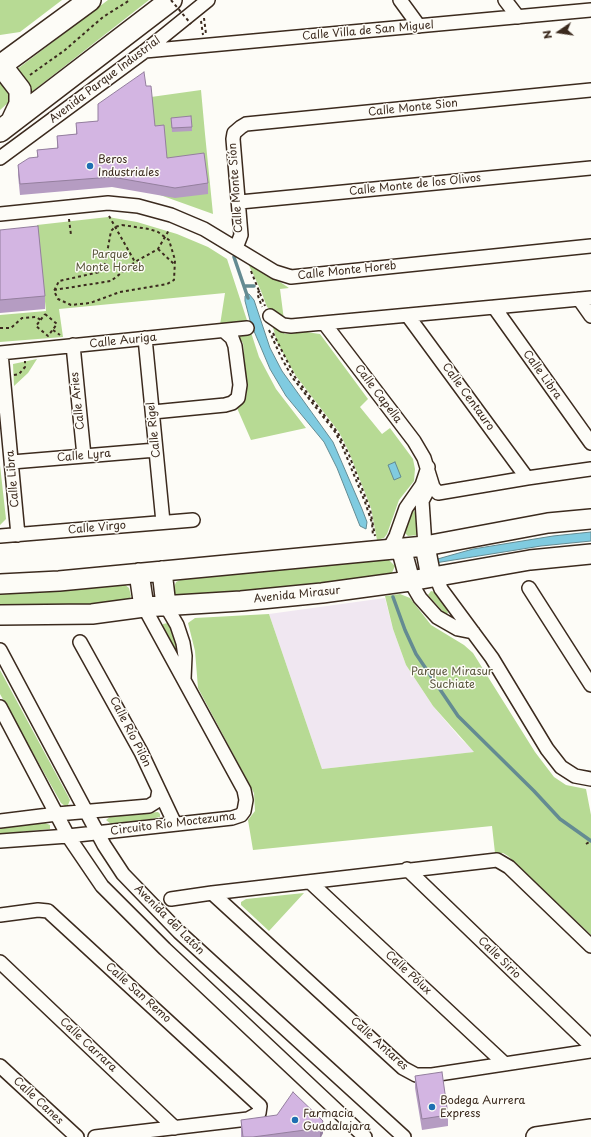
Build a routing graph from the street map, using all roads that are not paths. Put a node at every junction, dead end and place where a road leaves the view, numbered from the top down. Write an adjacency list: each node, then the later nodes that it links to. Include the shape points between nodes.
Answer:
1 (90, 0): 10 (main road, via 31,43)
2 (171, 0): 12 (main road)
3 (208, 0): 9 (street, Avenida Parque Industrial, via 192,18)
4 (400, 0): 8 (street)
5 (505, 0): 7 (street)
6 (591, 10): 7 (street, Calle Villa de San Miguel)
7 (518, 17): 8 (street, Calle Villa de San Miguel)
8 (419, 26): 9 (street, Calle Villa de San Miguel)
9 (144, 51): 14 (street, Avenida Parque Industrial)
10 (0, 61): 12 (main road, via 20,90 20,104)
11 (591, 90): 13 (street, Calle Monte Sion, via 246,124)
12 (6, 126)
13 (237, 129): 16 (street, Calle Monte Sión, via 233,139)
14 (0, 158)
15 (591, 168): 16 (street, Calle Monte de los Olivos)
16 (240, 202): 19 (street, Calle Monte Sión, via 241,235)
17 (0, 214): 19 (street, Calle Monte Horeb, via 108,203 138,206 171,215 204,229)
18 (591, 246): 19 (street, Calle Monte Horeb, via 291,277 275,272)
19 (236, 248)
20 (585, 298): 21 (street); 23 (street)
21 (494, 307): 22 (street); 32 (street, Calle Libra)
22 (408, 316): 25 (street); 38 (street, Calle Centauro)
23 (591, 316)
24 (267, 318): 25 (street, via 286,326)
25 (324, 323): 36 (street, Calle Capella, via 414,441)
26 (246, 328): 27 (street, Calle Auriga)
27 (224, 331): 28 (street, Calle Auriga); 31 (street, via 236,346 240,385 238,398 225,405)
28 (145, 338): 29 (street, Calle Auriga); 31 (street, Calle Rigel)
29 (73, 346): 30 (street, Calle Auriga); 34 (street, Calle Aries)
30 (1, 353): 35 (street, Calle Libra)
31 (152, 412): 33 (street, Calle Rigel)
32 (591, 443)
33 (156, 450): 34 (street, Calle Lyra); 42 (street, Calle Rigel)
34 (84, 456): 35 (street, Calle Lyra)
35 (12, 462): 43 (street, Calle Libra)
36 (428, 467): 39 (street, Calle Capella); 45 (street, via 422,485)
37 (591, 469): 38 (street)
38 (527, 478): 39 (street, via 442,493 437,492)
39 (432, 484): 46 (street, via 422,501 423,523)
40 (591, 519): 46 (street, via 548,523)
41 (193, 520): 42 (street, Calle Virgo)
42 (163, 522): 43 (street, Calle Virgo)
43 (18, 534): 44 (street, Calle Virgo)
44 (0, 536)
45 (387, 542): 46 (street); 48 (street); 51 (street)
46 (433, 545): 50 (street)
47 (591, 554): 50 (street, Avenida Mirasur, via 530,560)
48 (162, 571): 49 (street); 54 (street)
49 (139, 573): 52 (street); 55 (street)
50 (439, 580): 51 (street, Avenida Mirasur); 57 (street)
51 (410, 581): 54 (street, Avenida Mirasur, via 322,593); 57 (street, via 420,598 437,617 458,629)
52 (0, 584)
53 (529, 588): 61 (street)
54 (166, 606): 55 (street, Avenida Mirasur); 60 (street, via 177,625 183,643)
55 (144, 607): 56 (street, Avenida Mirasur, via 92,614); 60 (street, Circuito Río Moctezuma)
56 (0, 615)
57 (473, 632): 63 (street, via 561,767 575,776)
58 (80, 642): 64 (street, Calle Río Pilón)
59 (0, 650): 65 (street, Avenida del Latón)
60 (184, 679): 68 (street, Circuito Río Moctezuma, via 244,790 246,800 244,811 237,817)
61 (591, 685)
62 (0, 707): 66 (street, Avenida del Latón)
63 (591, 779)
64 (159, 790): 65 (street, Circuito Río Moctezuma, via 157,801 148,806); 68 (street, Calle Río Pilón)
65 (86, 811): 66 (street, Circuito Río Moctezuma); 69 (street, Avenida del Latón)
66 (57, 814): 67 (street, Circuito Río Moctezuma); 70 (street, Avenida del Latón)
67 (0, 821)
68 (175, 824): 69 (street, Circuito Río Moctezuma)
69 (98, 833): 70 (street, Circuito Río Moctezuma); 77 (street, Avenida del Latón, via 123,874)
70 (68, 836): 71 (street, Circuito Río Moctezuma); 79 (street, Avenida del Latón, via 102,886)
71 (0, 841)
72 (407, 870): 73 (street); 78 (street, via 497,860 508,867); 81 (street, Calle Sirio)
73 (310, 882): 74 (street); 83 (street, Calle Pólux)
74 (212, 892): 75 (street); 83 (street, Calle Antares, via 410,1073 426,1076)
75 (171, 899)
76 (0, 915): 85 (street, Calle San Remo, via 48,911 258,1102 260,1109 256,1115 248,1119)
77 (179, 932): 79 (street); 92 (street, Avenida del Latón)
78 (591, 946)
79 (165, 949): 91 (street, Avenida del Latón)
80 (0, 962): 85 (street, Calle Carrara)
81 (591, 1046)
82 (591, 1051): 83 (street, Calle Antares)
83 (505, 1064)
84 (0, 1066): 89 (street, Calle Canes)
85 (175, 1128): 88 (street)
86 (591, 1129): 93 (street)
87 (110, 1136): 88 (street); 90 (street)
88 (125, 1136)
89 (77, 1137)
90 (94, 1137)
91 (365, 1137)
92 (404, 1137)
93 (536, 1137)

